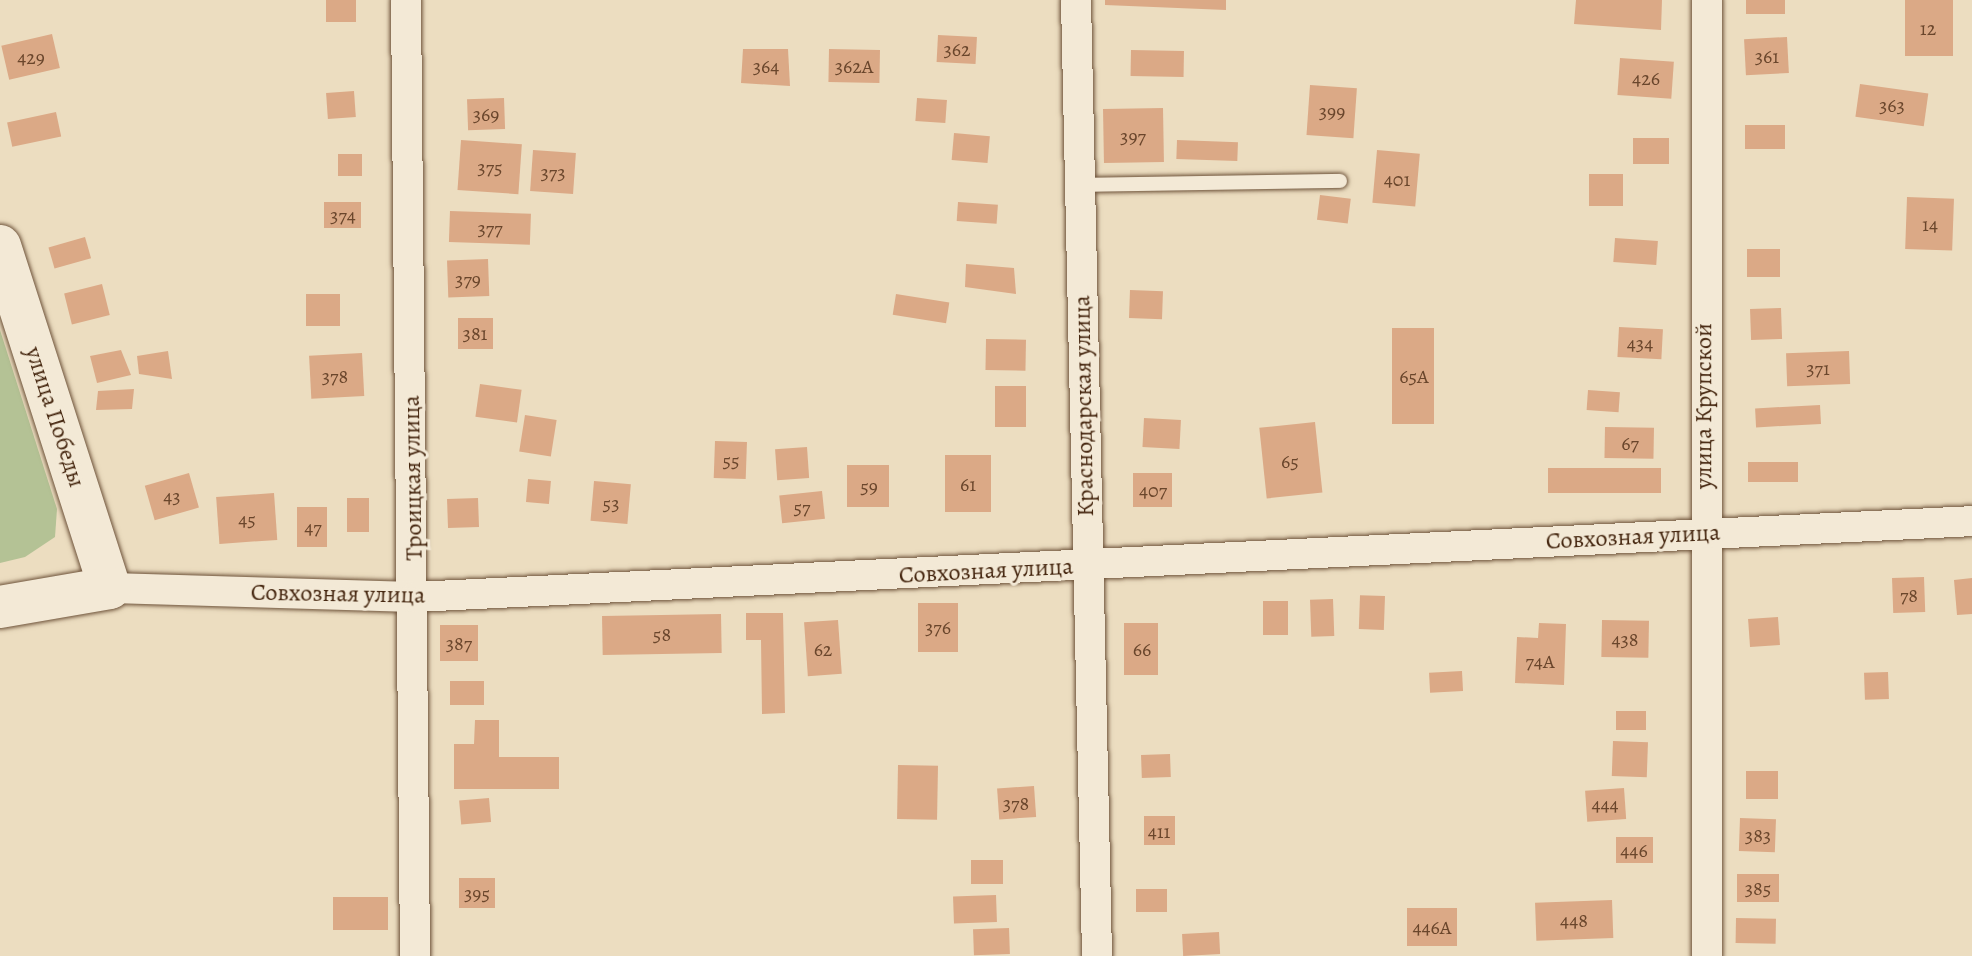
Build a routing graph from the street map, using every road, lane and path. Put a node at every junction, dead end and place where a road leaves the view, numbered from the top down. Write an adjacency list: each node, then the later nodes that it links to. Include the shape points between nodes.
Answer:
1 (406, 0): 11 (street, Троицкая улица)
2 (1076, 0): 5 (street, Краснодарская улица)
3 (1707, 0): 8 (street, улица Крупской)
4 (1340, 181): 5 (lane)
5 (1081, 185): 9 (street, Краснодарская улица)
6 (0, 246): 10 (street, улица Победы)
7 (1972, 521): 8 (street, Совхозная улица)
8 (1704, 533): 9 (street, Совхозная улица); 15 (street, улица Крупской)
9 (1086, 567): 11 (street, Совхозная улица); 14 (street, Краснодарская улица)
10 (110, 588): 11 (street, Совхозная улица); 12 (street, Совхозная улица)
11 (415, 597): 13 (street, Троицкая улица)
12 (0, 607)
13 (415, 956)
14 (1097, 956)
15 (1707, 956)

